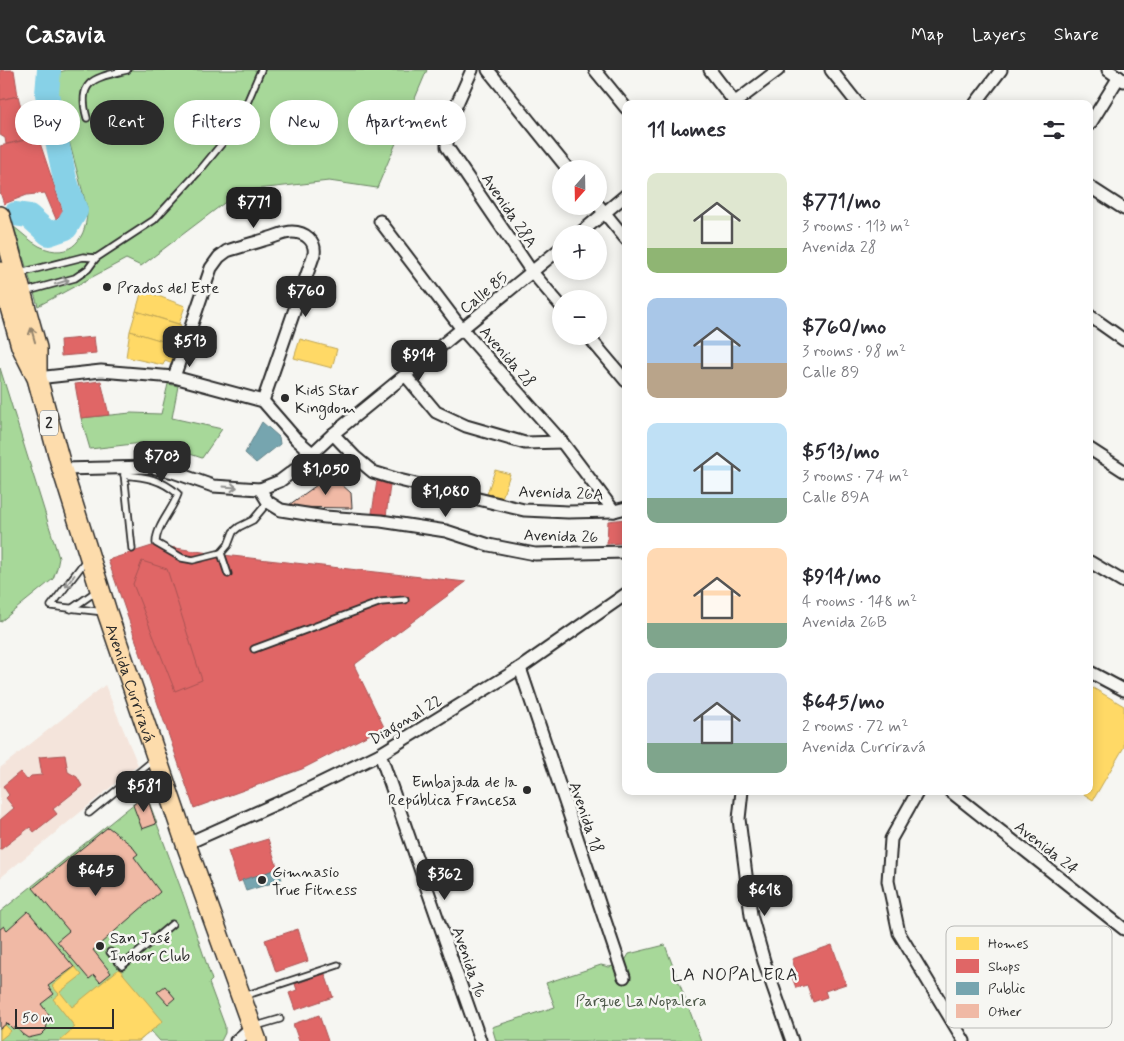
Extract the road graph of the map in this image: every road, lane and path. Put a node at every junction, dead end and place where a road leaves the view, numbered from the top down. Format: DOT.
graph roads {
  1 [pos="127,70"];
  2 [pos="261,70"];
  3 [pos="472,70"];
  4 [pos="488,70"];
  5 [pos="595,70"];
  6 [pos="710,70"];
  7 [pos="778,70"];
  8 [pos="831,70"];
  9 [pos="1000,70"];
  10 [pos="1108,70"];
  11 [pos="1121,79"];
  12 [pos="733,100"];
  13 [pos="739,100"];
  14 [pos="855,100"];
  15 [pos="978,100"];
  16 [pos="622,103"];
  17 [pos="87,118"];
  18 [pos="1093,120"];
  19 [pos="561,160"];
  20 [pos="1093,189"];
  21 [pos="622,197"];
  22 [pos="608,206"];
  23 [pos="1124,209"];
  24 [pos="596,215"];
  25 [pos="605,215"];
  26 [pos="0,216"];
  27 [pos="380,221"];
  28 [pos="587,225"];
  29 [pos="622,234"];
  30 [pos="552,255"];
  31 [pos="96,258"];
  32 [pos="532,272"];
  33 [pos="8,273"];
  34 [pos="21,293"];
  35 [pos="552,295"];
  36 [pos="1093,318"];
  37 [pos="462,329"];
  38 [pos="1124,340"];
  39 [pos="596,345"];
  40 [pos="406,376"];
  41 [pos="622,376"];
  42 [pos="174,377"];
  43 [pos="36,378"];
  44 [pos="263,401"];
  45 [pos="333,434"];
  46 [pos="562,442"];
  47 [pos="1093,451"];
  48 [pos="312,453"];
  49 [pos="62,469"];
  50 [pos="123,471"];
  51 [pos="1124,471"];
  52 [pos="260,489"];
  53 [pos="268,502"];
  54 [pos="622,509"];
  55 [pos="614,511"];
  56 [pos="132,549"];
  57 [pos="622,552"];
  58 [pos="222,553"];
  59 [pos="88,556"];
  60 [pos="1093,564"];
  61 [pos="228,574"];
  62 [pos="1124,582"];
  63 [pos="99,589"];
  64 [pos="622,597"];
  65 [pos="405,600"];
  66 [pos="71,609"];
  67 [pos="106,612"];
  68 [pos="254,649"];
  69 [pos="520,668"];
  70 [pos="1093,674"];
  71 [pos="1124,690"];
  72 [pos="380,754"];
  73 [pos="156,758"];
  74 [pos="742,795"];
  75 [pos="916,795"];
  76 [pos="955,795"];
  77 [pos="89,813"];
  78 [pos="186,844"];
  79 [pos="172,924"];
  80 [pos="1124,929"];
  81 [pos="110,952"];
  82 [pos="338,965"];
  83 [pos="624,977"];
  84 [pos="242,997"];
  85 [pos="946,1011"];
  86 [pos="280,1019"];
  87 [pos="956,1028"];
  88 [pos="256,1037"];
  89 [pos="480,1040"];
  90 [pos="236,1041"];
  91 [pos="792,1041"];
  92 [pos="964,1041"];
  1 -- 17 [label="lane"];
  2 -- 31 [label="lane"];
  3 -- 32 [label="street, Avenida 28A"];
  4 -- 19 [label="street"];
  5 -- 16 [label="street"];
  6 -- 12 [label="street"];
  7 -- 13 [label="street"];
  8 -- 14 [label="street"];
  9 -- 15 [label="street"];
  10 -- 11 [label="street"];
  11 -- 18 [label="street"];
  20 -- 23 [label="street"];
  21 -- 22 [label="street"];
  24 -- 28 [label="street"];
  25 -- 29 [label="street"];
  26 -- 33 [label="highway, Avenida Curriravá / 2"];
  27 -- 37 [label="street, Avenida 28"];
  30 -- 32 [label="street, Calle 85"];
  31 -- 33 [label="lane"];
  34 -- 31 [label="lane, one-way"];
  32 -- 35 [label="street, Avenida 28A"];
  32 -- 37 [label="street, Calle 85"];
  33 -- 34 [label="highway, Avenida Curriravá / 2"];
  33 -- 43 [label="highway, Avenida Curriravá / 2"];
  43 -- 34 [label="highway, Avenida Curriravá / 2, one-way"];
  36 -- 38 [label="street"];
  37 -- 40 [label="street, Calle 85"];
  37 -- 46 [label="street, Avenida 28"];
  39 -- 41 [label="street"];
  40 -- 45 [label="street, Calle 85"];
  40 -- 46 [label="street"];
  42 -- 43 [label="street"];
  42 -- 44 [label="street"];
  42 -- 44 [label="street"];
  43 -- 49 [label="highway, Avenida Curriravá / 2"];
  44 -- 48 [label="street"];
  45 -- 48 [label="street, Calle 85"];
  45 -- 55 [label="street, Avenida 26A"];
  46 -- 55 [label="street, Avenida 28"];
  47 -- 51 [label="street"];
  48 -- 52 [label="street, Calle 85"];
  49 -- 50 [label="street"];
  49 -- 59 [label="highway, Avenida Curriravá / 2"];
  50 -- 52 [label="street, one-way"];
  50 -- 56 [label="lane"];
  50 -- 58 [label="lane"];
  52 -- 53 [label="street"];
  53 -- 57 [label="street, Avenida 26"];
  53 -- 58 [label="lane"];
  54 -- 55 [label="street, Avenida 26A"];
  58 -- 61 [label="lane"];
  59 -- 63 [label="highway, Avenida Curriravá / 2"];
  59 -- 66 [label="lane, one-way"];
  60 -- 62 [label="street"];
  63 -- 66 [label="lane"];
  63 -- 67 [label="highway, Avenida Curriravá / 2"];
  64 -- 69 [label="street, Diagonal 22"];
  65 -- 68 [label="lane"];
  66 -- 67 [label="lane"];
  67 -- 73 [label="highway, Avenida Curriravá / 2"];
  69 -- 72 [label="street, Diagonal 22"];
  69 -- 83 [label="street, Avenida 18"];
  70 -- 71 [label="street"];
  72 -- 78 [label="street, Diagonal 22"];
  72 -- 89 [label="street, Avenida 16"];
  73 -- 77 [label="lane"];
  73 -- 78 [label="highway, Avenida Curriravá / 2"];
  74 -- 91 [label="street"];
  75 -- 85 [label="street"];
  76 -- 80 [label="street, Avenida 24"];
  78 -- 84 [label="highway, Avenida Curriravá / 2"];
  79 -- 81 [label="lane"];
  82 -- 84 [label="lane"];
  84 -- 88 [label="highway, Avenida Curriravá / 2"];
  86 -- 88 [label="lane"];
  87 -- 92 [label="street"];
  88 -- 90 [label="street"];
}
